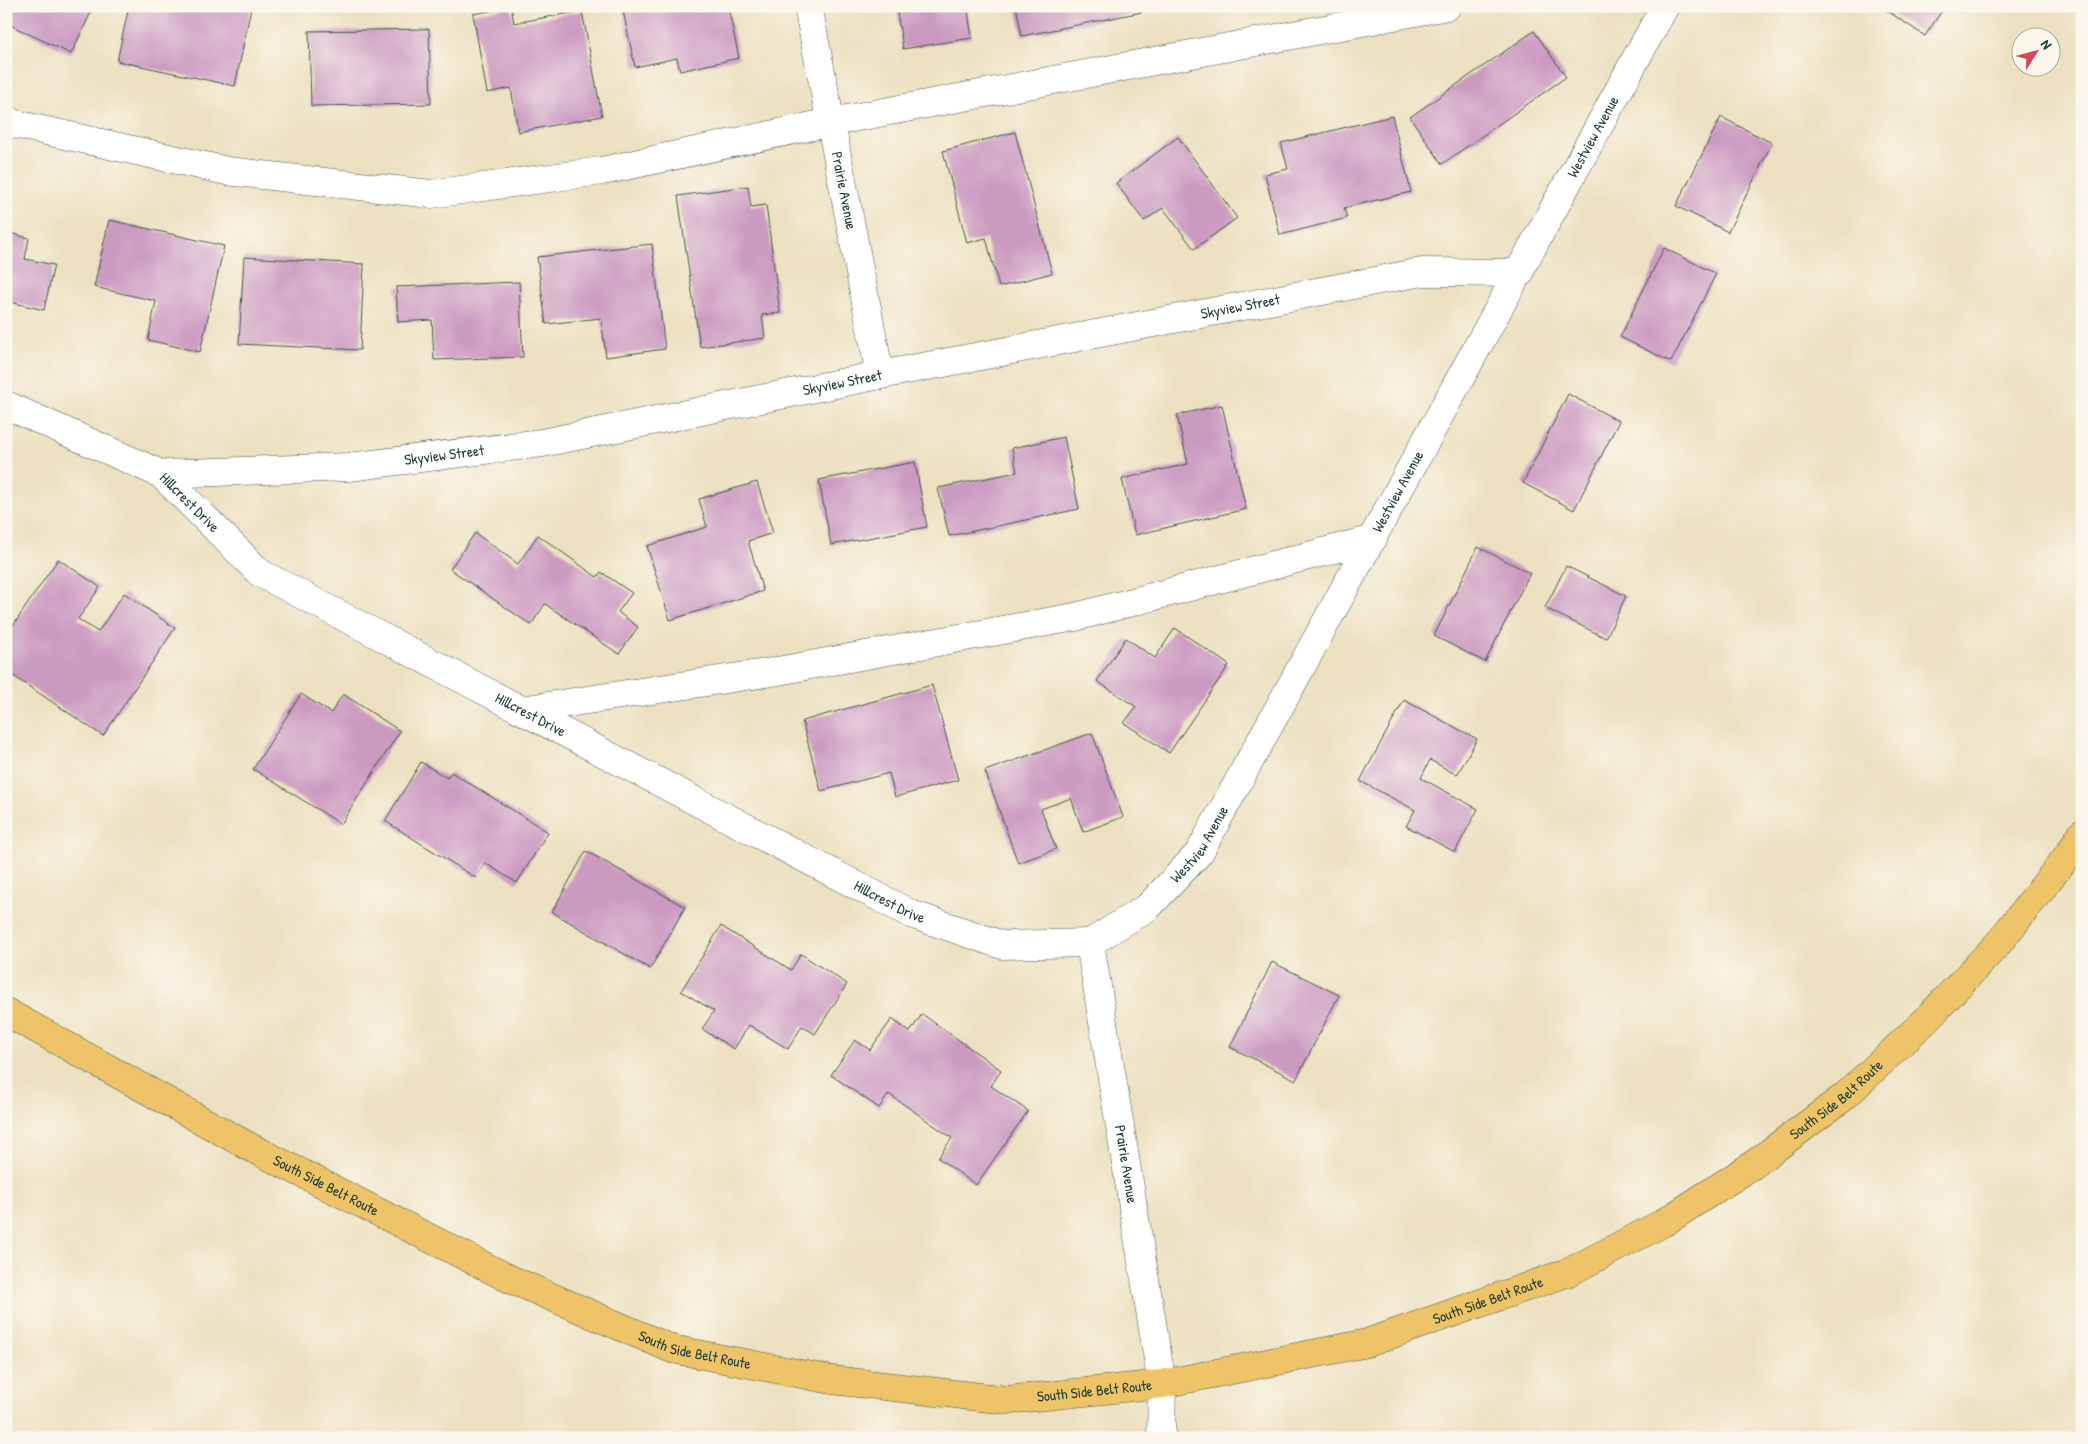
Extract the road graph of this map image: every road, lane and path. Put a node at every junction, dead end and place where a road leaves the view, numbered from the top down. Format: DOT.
graph roads {
  1 [pos="808,6"];
  2 [pos="1446,6"];
  3 [pos="1665,6"];
  4 [pos="6,120"];
  5 [pos="831,122"];
  6 [pos="1520,273"];
  7 [pos="880,375"];
  8 [pos="6,405"];
  9 [pos="161,474"];
  10 [pos="1373,539"];
  11 [pos="521,710"];
  12 [pos="2082,833"];
  13 [pos="1090,943"];
  14 [pos="6,1012"];
  15 [pos="1162,1384"];
  16 [pos="1161,1438"];
  1 -- 5 [label="street, Prairie Avenue"];
  2 -- 5 [label="street"];
  3 -- 6 [label="street, Westview Avenue"];
  4 -- 5 [label="street"];
  5 -- 7 [label="street, Prairie Avenue"];
  6 -- 7 [label="street, Skyview Street"];
  6 -- 10 [label="street, Westview Avenue"];
  7 -- 9 [label="street, Skyview Street"];
  8 -- 9 [label="street, Hillcrest Drive"];
  9 -- 11 [label="street, Hillcrest Drive"];
  10 -- 11 [label="street"];
  10 -- 13 [label="street, Westview Avenue"];
  11 -- 13 [label="street, Hillcrest Drive"];
  12 -- 15 [label="main road, South Side Belt Route"];
  13 -- 15 [label="street, Prairie Avenue"];
  14 -- 15 [label="main road, South Side Belt Route"];
  15 -- 16 [label="street, Prairie Avenue"];
}
